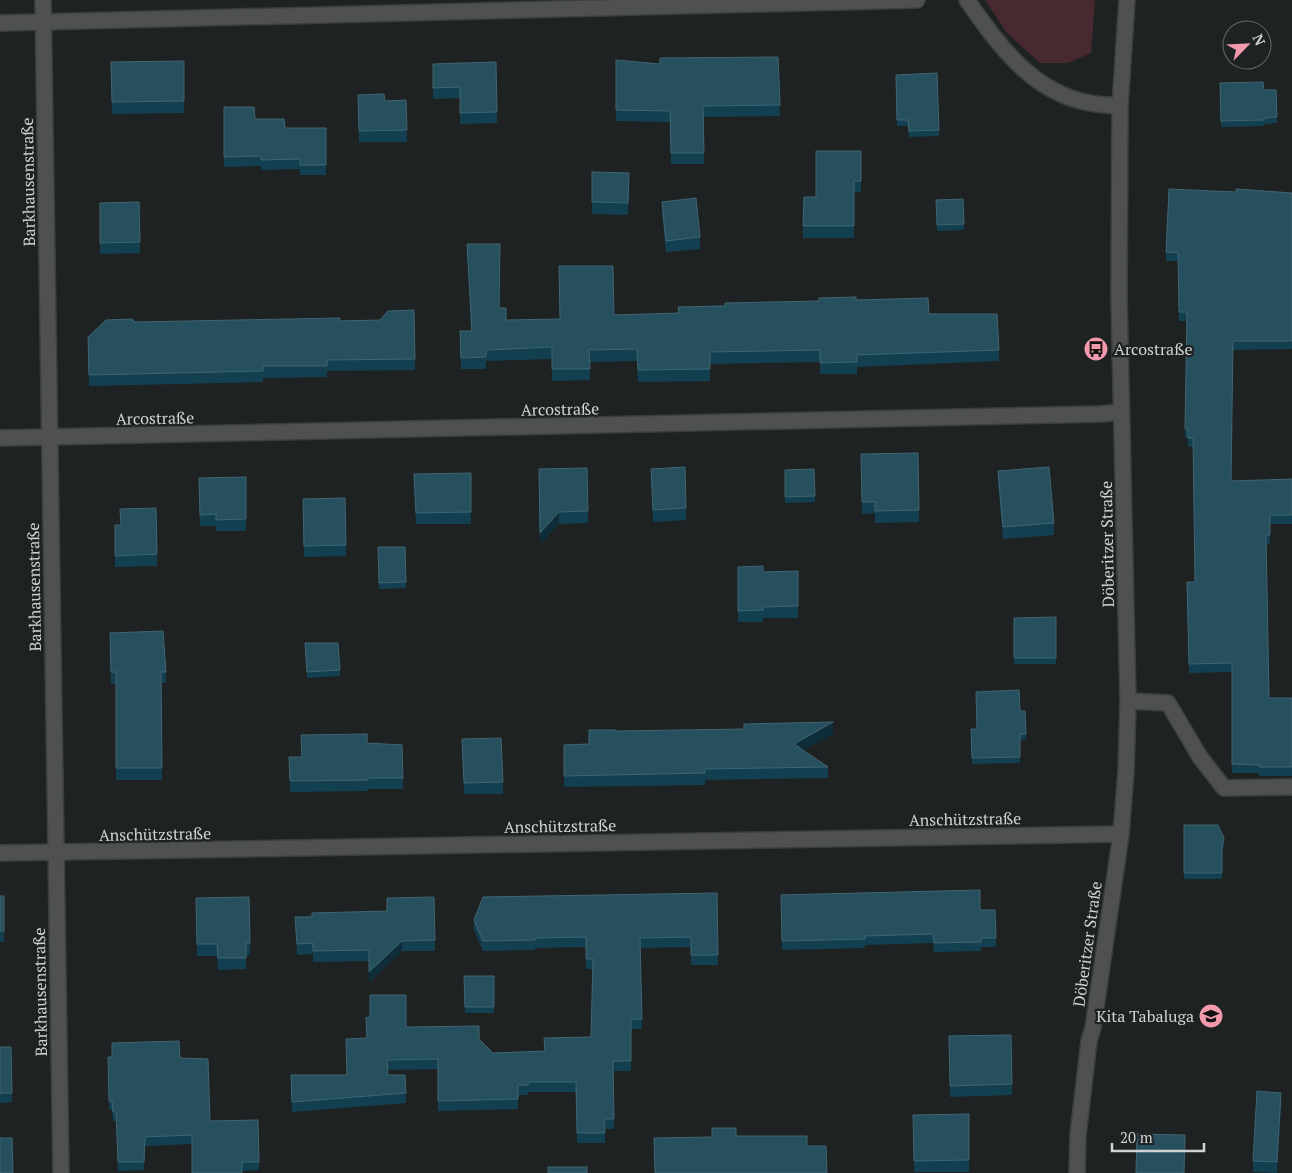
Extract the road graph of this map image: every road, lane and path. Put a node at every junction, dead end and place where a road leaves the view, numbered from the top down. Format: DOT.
graph roads {
  1 [pos="43,0"];
  2 [pos="917,0"];
  3 [pos="967,0"];
  4 [pos="1127,0"];
  5 [pos="0,23"];
  6 [pos="43,23"];
  7 [pos="1120,106"];
  8 [pos="1121,412"];
  9 [pos="0,438"];
  10 [pos="50,438"];
  11 [pos="1128,701"];
  12 [pos="1292,787"];
  13 [pos="1121,834"];
  14 [pos="0,853"];
  15 [pos="55,853"];
  16 [pos="61,1173"];
  17 [pos="1077,1173"];
  1 -- 6 [label="street, Barkhausenstraße"];
  2 -- 6 [label="street"];
  3 -- 7 [label="street"];
  4 -- 7 [label="street, Döberitzer Straße"];
  5 -- 6 [label="street"];
  6 -- 10 [label="street, Barkhausenstraße"];
  7 -- 8 [label="street, Döberitzer Straße"];
  8 -- 10 [label="street, Arcostraße"];
  8 -- 11 [label="street, Döberitzer Straße"];
  9 -- 10 [label="street, Arcostraße"];
  10 -- 15 [label="street, Barkhausenstraße"];
  11 -- 12 [label="street"];
  11 -- 13 [label="street, Döberitzer Straße"];
  13 -- 15 [label="street, Anschützstraße"];
  13 -- 17 [label="street, Döberitzer Straße"];
  14 -- 15 [label="street, Anschützstraße"];
  15 -- 16 [label="street, Barkhausenstraße"];
}
